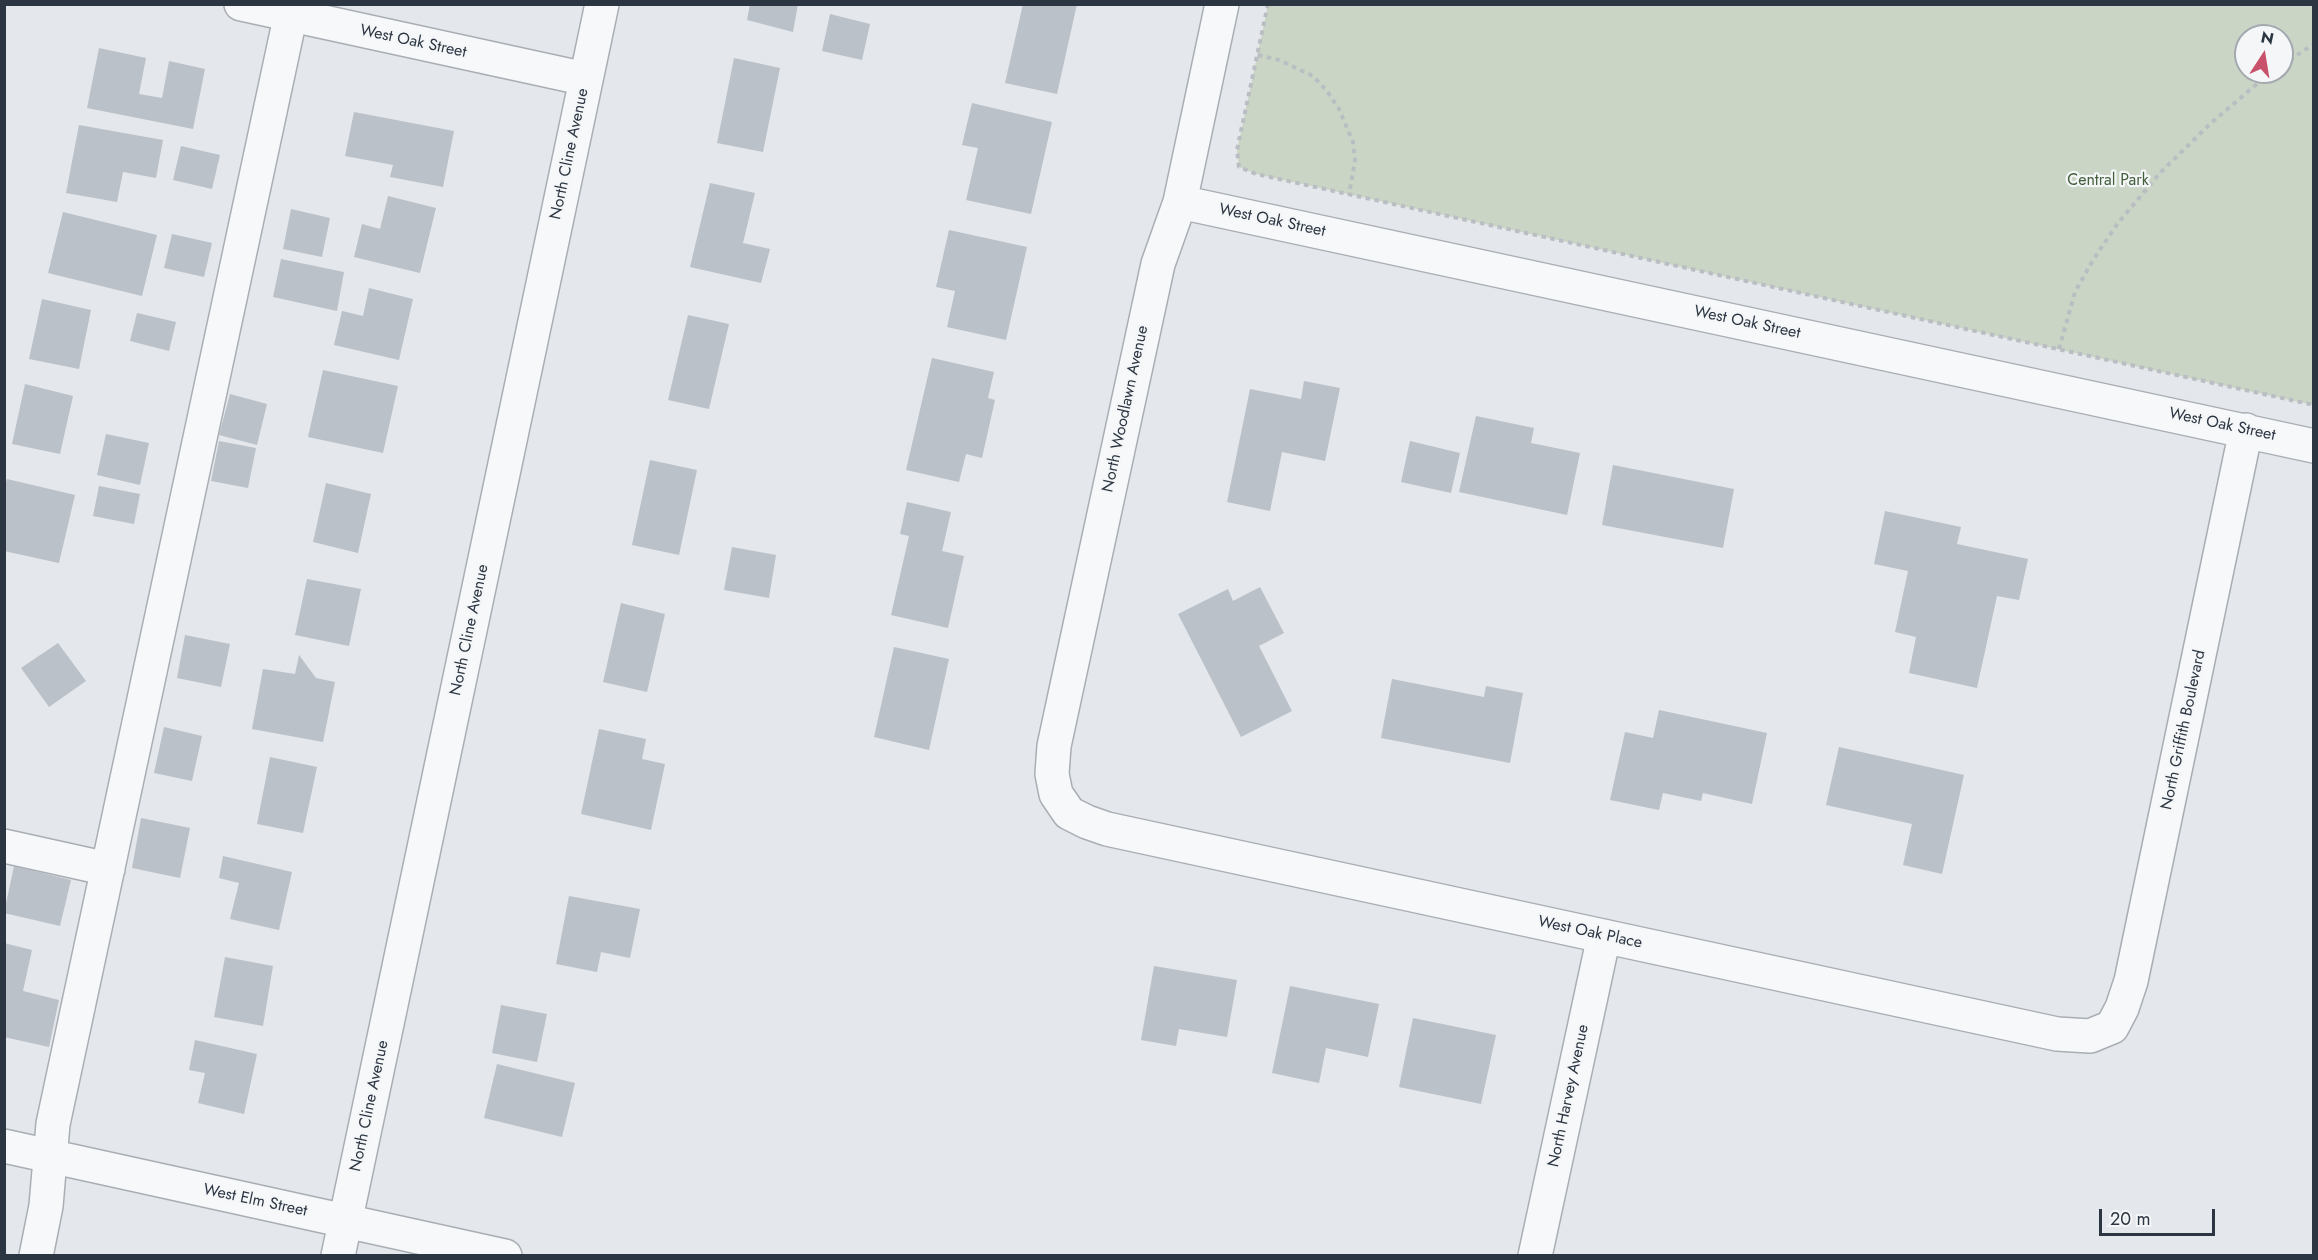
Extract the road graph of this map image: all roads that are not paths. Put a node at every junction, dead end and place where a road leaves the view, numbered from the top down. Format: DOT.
graph roads {
  1 [pos="241,4"];
  2 [pos="602,4"];
  3 [pos="1222,4"];
  4 [pos="291,10"];
  5 [pos="586,79"];
  6 [pos="1180,202"];
  7 [pos="2246,430"];
  8 [pos="2313,446"];
  9 [pos="1069,813"];
  10 [pos="4,846"];
  11 [pos="108,869"];
  12 [pos="1604,936"];
  13 [pos="2112,1027"];
  14 [pos="4,1146"];
  15 [pos="50,1156"];
  16 [pos="345,1221"];
  17 [pos="36,1256"];
  18 [pos="338,1256"];
  19 [pos="505,1256"];
  20 [pos="1535,1256"];
  1 -- 4 [label="street, West Oak Street"];
  2 -- 5 [label="street, North Cline Avenue"];
  3 -- 6 [label="street, North Woodlawn Avenue"];
  4 -- 5 [label="street, West Oak Street"];
  4 -- 11 [label="street"];
  5 -- 16 [label="street, North Cline Avenue"];
  6 -- 7 [label="street, West Oak Street"];
  6 -- 9 [label="street, North Woodlawn Avenue"];
  7 -- 8 [label="street, West Oak Street"];
  7 -- 13 [label="street, North Griffith Boulevard"];
  9 -- 12 [label="street, West Oak Place"];
  10 -- 11 [label="street"];
  11 -- 15 [label="street"];
  12 -- 13 [label="street, West Oak Place"];
  12 -- 20 [label="street, North Harvey Avenue"];
  14 -- 15 [label="street, West Elm Street"];
  15 -- 16 [label="street, West Elm Street"];
  15 -- 17 [label="street"];
  16 -- 18 [label="street, North Cline Avenue"];
  16 -- 19 [label="street, West Elm Street"];
}
